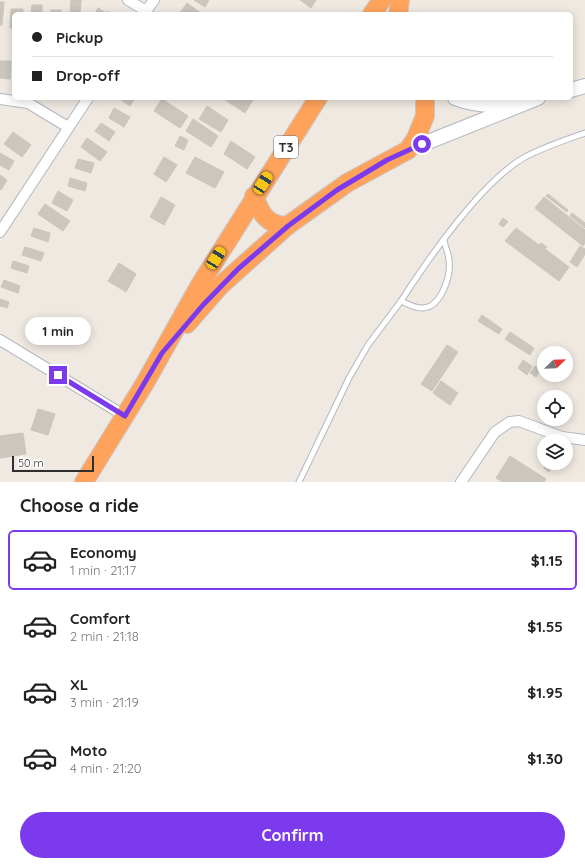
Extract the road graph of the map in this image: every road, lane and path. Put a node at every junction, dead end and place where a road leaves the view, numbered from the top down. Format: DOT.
graph roads {
  1 [pos="128,0"];
  2 [pos="154,0"];
  3 [pos="382,0"];
  4 [pos="400,0"];
  5 [pos="144,12"];
  6 [pos="146,12"];
  7 [pos="373,12"];
  8 [pos="398,12"];
  9 [pos="585,86"];
  10 [pos="573,89"];
  11 [pos="0,99"];
  12 [pos="87,100"];
  13 [pos="317,100"];
  14 [pos="425,100"];
  15 [pos="460,100"];
  16 [pos="528,100"];
  17 [pos="532,100"];
  18 [pos="68,127"];
  19 [pos="585,134"];
  20 [pos="408,150"];
  21 [pos="254,196"];
  22 [pos="288,226"];
  23 [pos="0,232"];
  24 [pos="444,240"];
  25 [pos="401,301"];
  26 [pos="0,340"];
  27 [pos="162,353"];
  28 [pos="125,416"];
  29 [pos="585,440"];
  30 [pos="464,481"];
  31 [pos="84,482"];
  32 [pos="299,482"];
  1 -- 5 [label="street"];
  2 -- 6 [label="street"];
  3 -- 7 [label="highway"];
  4 -- 8 [label="highway"];
  9 -- 10 [label="main road"];
  11 -- 18 [label="street"];
  12 -- 18 [label="street"];
  13 -- 21 [label="highway, T3"];
  14 -- 20 [label="highway"];
  15 -- 16 [label="main road"];
  17 -- 20 [label="main road"];
  18 -- 23 [label="street"];
  19 -- 24 [label="lane"];
  20 -- 22 [label="highway, T3"];
  21 -- 22 [label="highway"];
  21 -- 27 [label="highway, T3"];
  22 -- 27 [label="highway, T3"];
  24 -- 25 [label="lane"];
  24 -- 25 [label="lane"];
  25 -- 32 [label="lane"];
  26 -- 28 [label="street"];
  27 -- 28 [label="highway, T3"];
  28 -- 31 [label="highway, T3"];
  29 -- 30 [label="street"];
}
